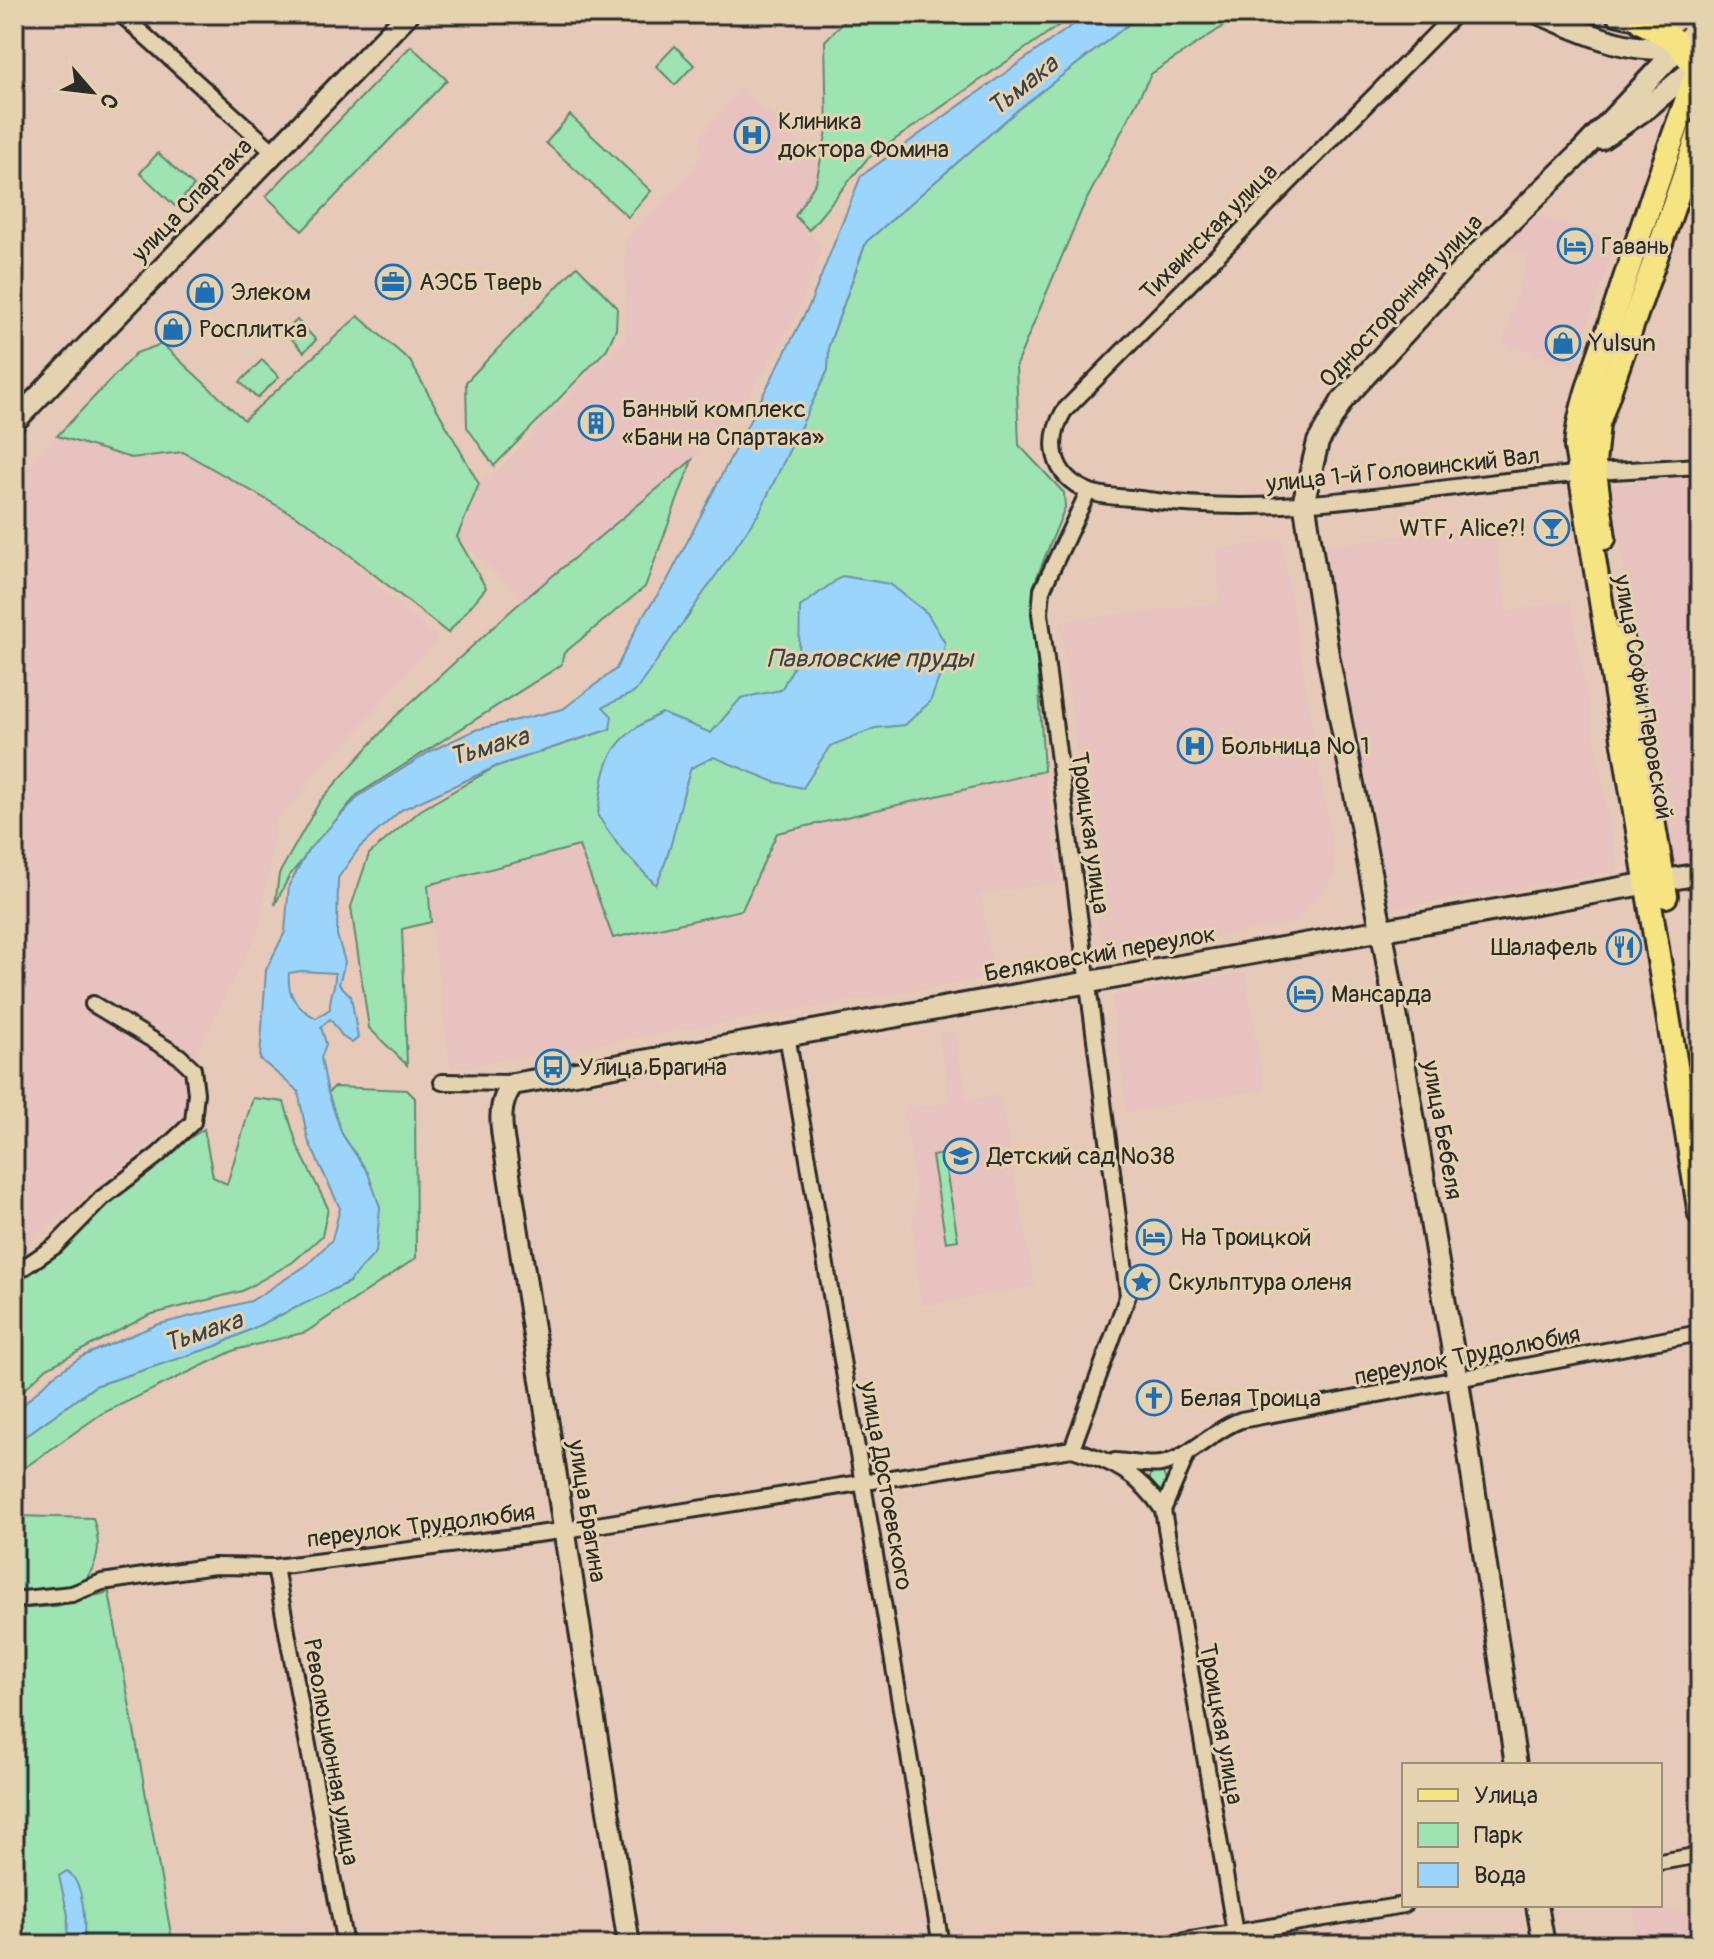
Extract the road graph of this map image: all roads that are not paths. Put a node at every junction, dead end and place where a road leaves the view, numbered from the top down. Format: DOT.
graph roads {
  1 [pos="121,14"];
  2 [pos="408,14"];
  3 [pos="1455,14"];
  4 [pos="1540,14"];
  5 [pos="1616,14"];
  6 [pos="1695,14"];
  7 [pos="1641,22"];
  8 [pos="1700,25"];
  9 [pos="1620,44"];
  10 [pos="1685,44"];
  11 [pos="1698,69"];
  12 [pos="1636,90"];
  13 [pos="1647,108"];
  14 [pos="1700,130"];
  15 [pos="1674,132"];
  16 [pos="274,152"];
  17 [pos="1578,155"];
  18 [pos="14,422"];
  19 [pos="1700,466"];
  20 [pos="1586,473"];
  21 [pos="1088,492"];
  22 [pos="1304,506"];
  23 [pos="1700,874"];
  24 [pos="1656,882"];
  25 [pos="1381,932"];
  26 [pos="1089,982"];
  27 [pos="93,1004"];
  28 [pos="787,1035"];
  29 [pos="442,1082"];
  30 [pos="513,1085"];
  31 [pos="1700,1123"];
  32 [pos="1700,1214"];
  33 [pos="14,1274"];
  34 [pos="1700,1333"];
  35 [pos="1458,1381"];
  36 [pos="1072,1449"];
  37 [pos="1187,1454"];
  38 [pos="1111,1461"];
  39 [pos="862,1480"];
  40 [pos="1163,1510"];
  41 [pos="563,1530"];
  42 [pos="275,1567"];
  43 [pos="14,1600"];
  44 [pos="1516,1763"];
  45 [pos="1700,1855"];
  46 [pos="1662,1862"];
  47 [pos="1402,1905"];
  48 [pos="1537,1907"];
  49 [pos="1236,1939"];
  50 [pos="345,1945"];
  51 [pos="629,1945"];
  52 [pos="941,1945"];
  53 [pos="1160,1945"];
  54 [pos="1544,1945"];
  1 -- 16 [label="street"];
  2 -- 16 [label="street, улица Спартака"];
  3 -- 21 [label="street, Тихвинская улица"];
  4 -- 9 [label="street"];
  5 -- 7 [label="street"];
  6 -- 7 [label="street"];
  7 -- 10 [label="main road"];
  8 -- 10 [label="street, Односторонняя улица"];
  9 -- 10 [label="street"];
  9 -- 12 [label="street"];
  10 -- 11 [label="main road"];
  10 -- 12 [label="street, Односторонняя улица"];
  11 -- 13 [label="street, Односторонняя улица"];
  11 -- 15 [label="main road"];
  12 -- 17 [label="street, Односторонняя улица"];
  13 -- 15 [label="street"];
  13 -- 17 [label="street, Односторонняя улица"];
  14 -- 20 [label="main road"];
  15 -- 20 [label="main road"];
  16 -- 18 [label="street, улица Спартака"];
  17 -- 22 [label="street, Односторонняя улица"];
  19 -- 20 [label="street, улица 1-й Головинский Вал"];
  20 -- 22 [label="street, улица 1-й Головинский Вал"];
  20 -- 24 [label="main road, улица Софьи Перовской"];
  21 -- 22 [label="street, улица 1-й Головинский Вал"];
  21 -- 26 [label="street, Троицкая улица"];
  22 -- 25 [label="street, улица Бебеля"];
  23 -- 24 [label="street, Беляковский переулок"];
  24 -- 25 [label="street, Беляковский переулок"];
  24 -- 31 [label="main road, улица Софьи Перовской"];
  24 -- 32 [label="main road, улица Софьи Перовской"];
  25 -- 26 [label="street, Беляковский переулок"];
  25 -- 35 [label="street, улица Бебеля"];
  26 -- 28 [label="street, Беляковский переулок"];
  26 -- 36 [label="street, Троицкая улица"];
  27 -- 33 [label="street"];
  28 -- 30 [label="street, Беляковский переулок"];
  28 -- 39 [label="street, улица Достоевского"];
  29 -- 30 [label="street"];
  30 -- 41 [label="street, улица Брагина"];
  34 -- 35 [label="street, переулок Трудолюбия"];
  35 -- 37 [label="street, переулок Трудолюбия"];
  35 -- 44 [label="street, улица Бебеля"];
  36 -- 38 [label="street"];
  36 -- 39 [label="street, переулок Трудолюбия"];
  37 -- 38 [label="street, переулок Трудолюбия"];
  37 -- 40 [label="street"];
  38 -- 40 [label="street"];
  39 -- 41 [label="street, переулок Трудолюбия"];
  39 -- 52 [label="street, улица Достоевского"];
  40 -- 49 [label="street, Троицкая улица"];
  41 -- 42 [label="street, переулок Трудолюбия"];
  41 -- 51 [label="street, улица Брагина"];
  42 -- 43 [label="street, переулок Трудолюбия"];
  42 -- 50 [label="street, Революционная улица"];
  45 -- 46 [label="street"];
  47 -- 49 [label="street"];
  48 -- 54 [label="street"];
  49 -- 53 [label="street"];
}
